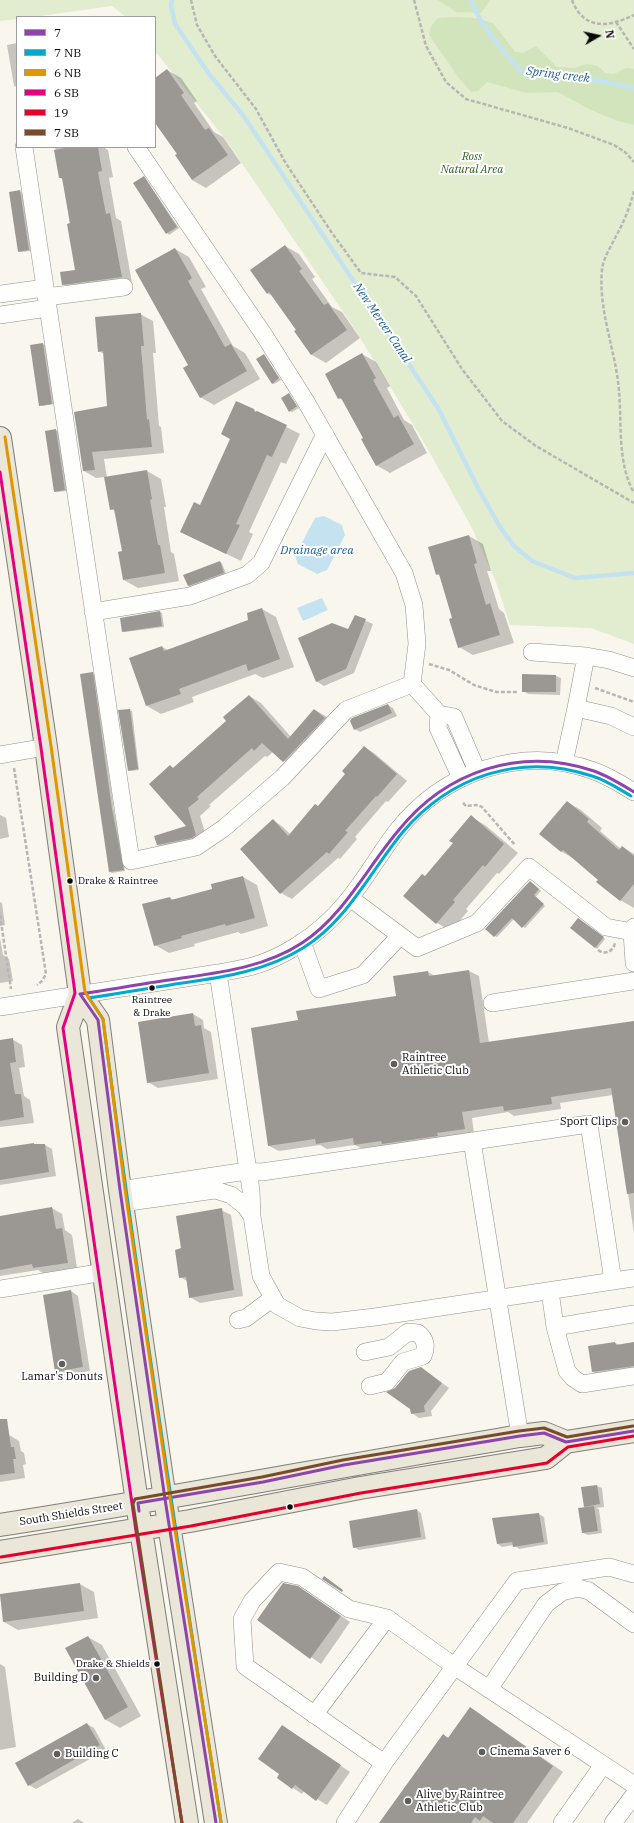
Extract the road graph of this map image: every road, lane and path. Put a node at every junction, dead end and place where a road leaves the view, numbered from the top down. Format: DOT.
graph roads {
  1 [pos="191,0"];
  2 [pos="414,0"];
  3 [pos="572,0"];
  4 [pos="634,15"];
  5 [pos="616,22"];
  6 [pos="634,49"];
  7 [pos="24,148"];
  8 [pos="137,148"];
  9 [pos="634,162"];
  10 [pos="634,191"];
  11 [pos="124,287"];
  12 [pos="0,294"];
  13 [pos="46,298"];
  14 [pos="0,314"];
  15 [pos="325,434"];
  16 [pos="0,438"];
  17 [pos="634,493"];
  18 [pos="634,503"];
  19 [pos="93,612"];
  20 [pos="532,652"];
  21 [pos="586,656"];
  22 [pos="415,662"];
  23 [pos="634,668"];
  24 [pos="412,684"];
  25 [pos="580,685"];
  26 [pos="518,692"];
  27 [pos="634,702"];
  28 [pos="576,708"];
  29 [pos="439,714"];
  30 [pos="634,727"];
  31 [pos="46,747"];
  32 [pos="3,762"];
  33 [pos="564,763"];
  34 [pos="476,771"];
  35 [pos="461,778"];
  36 [pos="634,792"];
  37 [pos="463,803"];
  38 [pos="515,845"];
  39 [pos="350,898"];
  40 [pos="0,916"];
  41 [pos="633,930"];
  42 [pos="400,936"];
  43 [pos="616,939"];
  44 [pos="302,942"];
  45 [pos="598,950"];
  46 [pos="634,964"];
  47 [pos="218,973"];
  48 [pos="634,981"];
  49 [pos="30,987"];
  50 [pos="17,988"];
  51 [pos="11,989"];
  52 [pos="6,990"];
  53 [pos="80,994"];
  54 [pos="492,1003"];
  55 [pos="0,1007"];
  56 [pos="78,1098"];
  57 [pos="472,1141"];
  58 [pos="247,1171"];
  59 [pos="121,1197"];
  60 [pos="252,1216"];
  61 [pos="104,1272"];
  62 [pos="634,1278"];
  63 [pos="613,1281"];
  64 [pos="0,1289"];
  65 [pos="550,1291"];
  66 [pos="273,1298"];
  67 [pos="498,1299"];
  68 [pos="634,1314"];
  69 [pos="140,1318"];
  70 [pos="238,1320"];
  71 [pos="555,1327"];
  72 [pos="365,1352"];
  73 [pos="634,1376"];
  74 [pos="370,1386"];
  75 [pos="634,1431"];
  76 [pos="520,1436"];
  77 [pos="566,1442"];
  78 [pos="360,1488"];
  79 [pos="165,1499"];
  80 [pos="138,1503"];
  81 [pos="0,1525"];
  82 [pos="169,1525"];
  83 [pos="141,1530"];
  84 [pos="0,1552"];
  85 [pos="634,1574"];
  86 [pos="387,1618"];
  87 [pos="634,1624"];
  88 [pos="454,1666"];
  89 [pos="489,1689"];
  90 [pos="314,1715"];
  91 [pos="384,1763"];
  92 [pos="603,1765"];
  93 [pos="634,1785"];
  94 [pos="634,1795"];
  95 [pos="187,1823"];
  96 [pos="216,1823"];
  97 [pos="345,1823"];
  98 [pos="562,1823"];
  99 [pos="613,1823"];
  1 -- 18 [label="path"];
  2 -- 9 [label="path"];
  3 -- 5 [label="path"];
  4 -- 5 [label="path"];
  5 -- 6 [label="path"];
  7 -- 13 [label="street"];
  8 -- 15 [label="street"];
  10 -- 17 [label="path"];
  11 -- 13 [label="street"];
  12 -- 13 [label="street"];
  13 -- 14 [label="street"];
  13 -- 19 [label="street"];
  15 -- 19 [label="street"];
  15 -- 22 [label="street"];
  16 -- 31 [label="main road"];
  19 -- 24 [label="street"];
  20 -- 21 [label="street"];
  21 -- 23 [label="street"];
  21 -- 25 [label="street"];
  22 -- 24 [label="street"];
  22 -- 26 [label="path"];
  24 -- 29 [label="street"];
  25 -- 27 [label="path"];
  25 -- 28 [label="street"];
  28 -- 30 [label="street"];
  28 -- 33 [label="street"];
  29 -- 34 [label="street"];
  29 -- 35 [label="street"];
  31 -- 32 [label="street"];
  31 -- 53 [label="main road"];
  32 -- 49 [label="path"];
  33 -- 34 [label="street"];
  33 -- 36 [label="street"];
  34 -- 35 [label="street"];
  35 -- 39 [label="street"];
  37 -- 38 [label="path"];
  39 -- 42 [label="street"];
  39 -- 44 [label="street"];
  40 -- 51 [label="path"];
  41 -- 42 [label="street"];
  41 -- 46 [label="street"];
  42 -- 44 [label="street"];
  43 -- 45 [label="path"];
  44 -- 47 [label="street"];
  47 -- 53 [label="street"];
  47 -- 58 [label="street"];
  48 -- 54 [label="street"];
  50 -- 51 [label="path"];
  51 -- 52 [label="path"];
  53 -- 55 [label="street"];
  53 -- 56 [label="main road"];
  53 -- 59 [label="main road"];
  56 -- 59 [label="main road"];
  56 -- 61 [label="main road"];
  57 -- 58 [label="street"];
  57 -- 63 [label="street"];
  57 -- 67 [label="street"];
  58 -- 59 [label="street"];
  58 -- 60 [label="street"];
  59 -- 60 [label="street"];
  59 -- 69 [label="main road"];
  60 -- 66 [label="street"];
  61 -- 64 [label="street"];
  61 -- 69 [label="main road"];
  61 -- 80 [label="main road"];
  62 -- 63 [label="street"];
  63 -- 65 [label="street"];
  65 -- 67 [label="street"];
  65 -- 71 [label="street"];
  66 -- 67 [label="street"];
  66 -- 70 [label="street"];
  67 -- 76 [label="street"];
  68 -- 71 [label="street"];
  69 -- 79 [label="main road"];
  71 -- 73 [label="street"];
  72 -- 74 [label="street"];
  75 -- 77 [label="main road"];
  76 -- 77 [label="main road, South Shields Street"];
  76 -- 78 [label="main road"];
  76 -- 79 [label="main road, South Shields Street"];
  77 -- 78 [label="main road"];
  78 -- 82 [label="main road"];
  79 -- 80 [label="main road, South Shields Street"];
  79 -- 82 [label="main road"];
  80 -- 81 [label="main road, South Shields Street"];
  80 -- 83 [label="main road"];
  82 -- 83 [label="main road"];
  82 -- 96 [label="main road"];
  83 -- 84 [label="main road"];
  83 -- 95 [label="main road"];
  85 -- 88 [label="street"];
  86 -- 88 [label="street"];
  86 -- 90 [label="street"];
  86 -- 90 [label="street"];
  87 -- 89 [label="street"];
  88 -- 89 [label="street"];
  88 -- 91 [label="street"];
  89 -- 92 [label="street"];
  90 -- 91 [label="street"];
  91 -- 97 [label="street"];
  92 -- 93 [label="street"];
  92 -- 98 [label="street"];
  94 -- 99 [label="street"];
}
